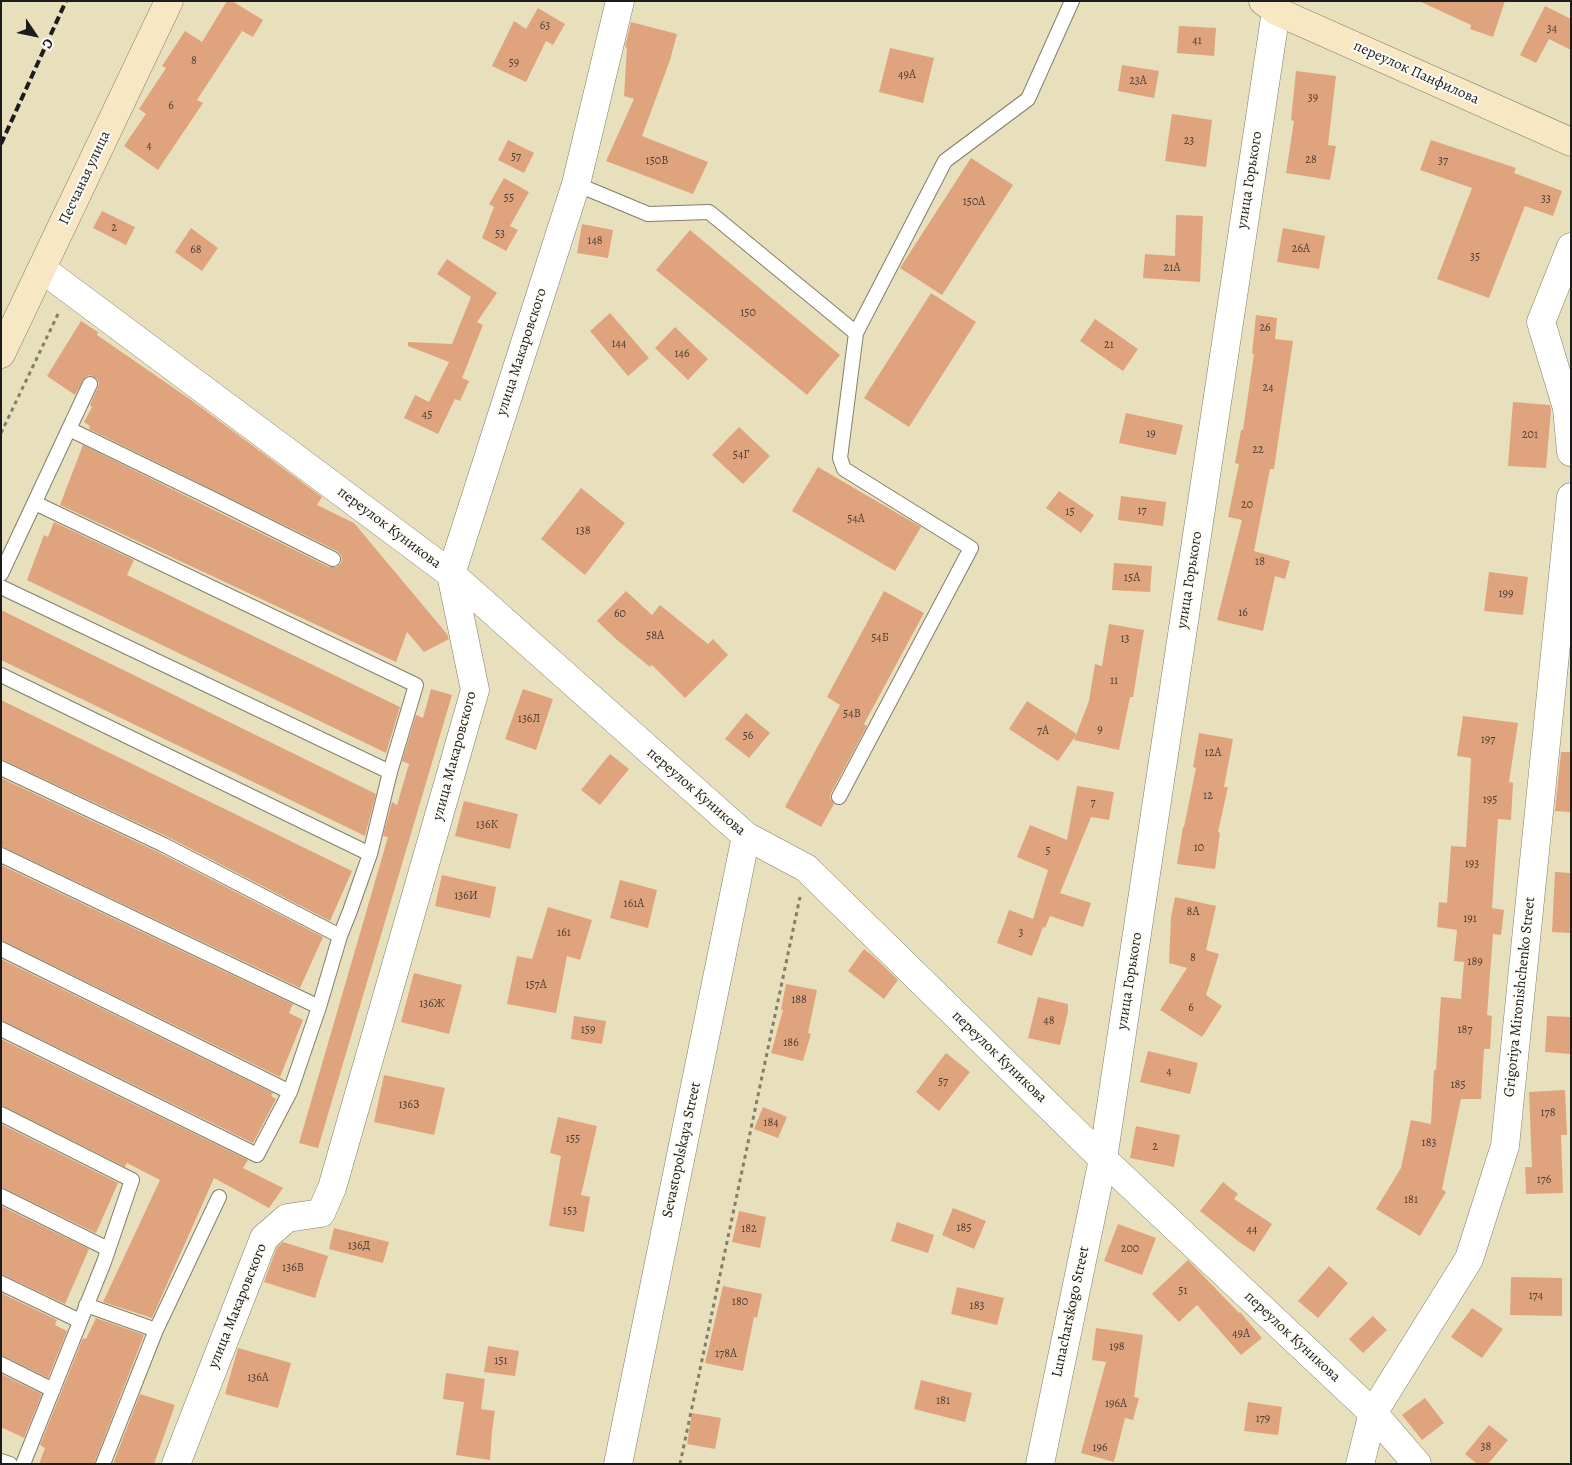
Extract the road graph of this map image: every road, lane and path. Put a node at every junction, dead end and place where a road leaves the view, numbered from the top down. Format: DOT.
graph roads {
  1 [pos="169,1"];
  2 [pos="620,1"];
  3 [pos="1072,1"];
  4 [pos="1272,4"];
  5 [pos="1571,142"];
  6 [pos="576,184"];
  7 [pos="1571,247"];
  8 [pos="42,269"];
  9 [pos="69,290"];
  10 [pos="856,334"];
  11 [pos="1,354"];
  12 [pos="90,384"];
  13 [pos="69,429"];
  14 [pos="1,433"];
  15 [pos="1571,452"];
  16 [pos="1571,497"];
  17 [pos="34,503"];
  18 [pos="333,560"];
  19 [pos="1,574"];
  20 [pos="451,574"];
  21 [pos="1,587"];
  22 [pos="1,675"];
  23 [pos="1,768"];
  24 [pos="390,772"];
  25 [pos="839,797"];
  26 [pos="746,836"];
  27 [pos="370,854"];
  28 [pos="1,855"];
  29 [pos="806,868"];
  30 [pos="340,936"];
  31 [pos="1,950"];
  32 [pos="319,1007"];
  33 [pos="1,1029"];
  34 [pos="290,1092"];
  35 [pos="1,1114"];
  36 [pos="1103,1159"];
  37 [pos="1,1196"];
  38 [pos="219,1197"];
  39 [pos="108,1249"];
  40 [pos="1,1282"];
  41 [pos="86,1305"];
  42 [pos="80,1321"];
  43 [pos="156,1330"];
  44 [pos="1,1364"];
  45 [pos="53,1390"];
  46 [pos="1373,1413"];
  47 [pos="1,1461"];
  48 [pos="10,1464"];
  49 [pos="24,1464"];
  50 [pos="103,1464"];
  51 [pos="176,1464"];
  52 [pos="618,1464"];
  53 [pos="680,1464"];
  54 [pos="1040,1464"];
  55 [pos="1360,1464"];
  56 [pos="1417,1464"];
  1 -- 8 [label="street, Песчаная улица"];
  2 -- 6 [label="street, улица Макаровского"];
  3 -- 10 [label="lane"];
  4 -- 5 [label="street, переулок Панфилова"];
  4 -- 36 [label="street, улица Горького"];
  6 -- 10 [label="lane"];
  6 -- 20 [label="street, улица Макаровского"];
  7 -- 15 [label="street"];
  8 -- 9 [label="street, переулок Куникова"];
  8 -- 11 [label="street, Песчаная улица"];
  9 -- 14 [label="path"];
  9 -- 20 [label="street, переулок Куникова"];
  10 -- 25 [label="lane"];
  12 -- 13 [label="lane"];
  13 -- 17 [label="lane"];
  13 -- 18 [label="lane"];
  16 -- 46 [label="street, Grigoriya Mironishchenko Street"];
  17 -- 19 [label="lane"];
  17 -- 24 [label="lane"];
  20 -- 26 [label="street, переулок Куникова"];
  20 -- 51 [label="street, улица Макаровского"];
  21 -- 24 [label="lane"];
  22 -- 27 [label="lane"];
  23 -- 30 [label="lane"];
  24 -- 27 [label="lane"];
  26 -- 29 [label="street, переулок Куникова"];
  26 -- 52 [label="street, Sevastopolskaya Street"];
  27 -- 30 [label="lane"];
  28 -- 32 [label="lane"];
  29 -- 36 [label="street, переулок Куникова"];
  29 -- 53 [label="path"];
  30 -- 32 [label="lane"];
  31 -- 34 [label="lane"];
  32 -- 34 [label="lane"];
  33 -- 34 [label="lane"];
  35 -- 39 [label="lane"];
  36 -- 46 [label="street, переулок Куникова"];
  36 -- 54 [label="street, Lunacharskogo Street"];
  37 -- 39 [label="lane"];
  38 -- 43 [label="lane"];
  39 -- 41 [label="lane"];
  40 -- 42 [label="lane"];
  41 -- 42 [label="lane"];
  41 -- 43 [label="lane"];
  42 -- 45 [label="lane"];
  43 -- 50 [label="lane"];
  44 -- 45 [label="lane"];
  45 -- 49 [label="lane"];
  46 -- 55 [label="street, Grigoriya Mironishchenko Street"];
  46 -- 56 [label="street, переулок Куникова"];
  47 -- 48 [label="lane"];
}
